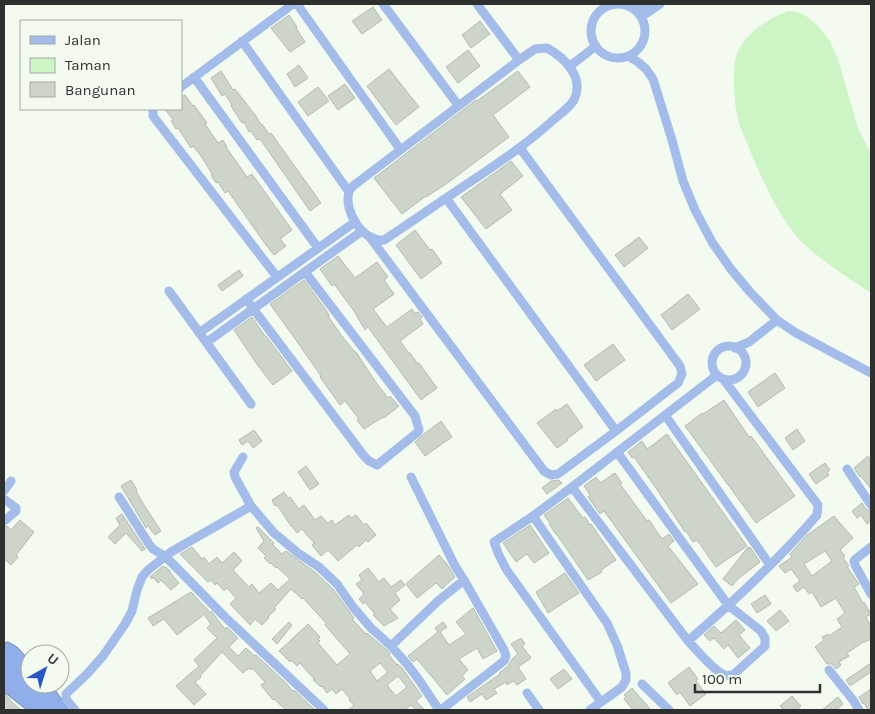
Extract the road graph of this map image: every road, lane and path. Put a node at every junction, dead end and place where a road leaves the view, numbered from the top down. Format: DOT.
graph roads {
  1 [pos="295,4"];
  2 [pos="383,4"];
  3 [pos="478,4"];
  4 [pos="646,4"];
  5 [pos="660,4"];
  6 [pos="601,6"];
  7 [pos="639,14"];
  8 [pos="242,42"];
  9 [pos="596,46"];
  10 [pos="628,56"];
  11 [pos="519,60"];
  12 [pos="570,66"];
  13 [pos="194,77"];
  14 [pos="182,86"];
  15 [pos="458,105"];
  16 [pos="153,110"];
  17 [pos="520,148"];
  18 [pos="400,149"];
  19 [pos="349,192"];
  20 [pos="446,198"];
  21 [pos="355,222"];
  22 [pos="366,234"];
  23 [pos="318,248"];
  24 [pos="305,272"];
  25 [pos="277,277"];
  26 [pos="169,290"];
  27 [pos="246,299"];
  28 [pos="254,308"];
  29 [pos="777,320"];
  30 [pos="199,333"];
  31 [pos="207,342"];
  32 [pos="749,342"];
  33 [pos="735,348"];
  34 [pos="743,355"];
  35 [pos="871,373"];
  36 [pos="720,377"];
  37 [pos="251,404"];
  38 [pos="665,415"];
  39 [pos="616,431"];
  40 [pos="617,452"];
  41 [pos="243,457"];
  42 [pos="847,469"];
  43 [pos="411,477"];
  44 [pos="11,481"];
  45 [pos="572,487"];
  46 [pos="4,491"];
  47 [pos="119,497"];
  48 [pos="4,499"];
  49 [pos="871,505"];
  50 [pos="251,506"];
  51 [pos="533,516"];
  52 [pos="4,521"];
  53 [pos="871,547"];
  54 [pos="166,557"];
  55 [pos="770,565"];
  56 [pos="464,580"];
  57 [pos="871,594"];
  58 [pos="728,606"];
  59 [pos="688,642"];
  60 [pos="391,646"];
  61 [pos="829,670"];
  62 [pos="642,684"];
  63 [pos="527,693"];
  64 [pos="601,702"];
  65 [pos="75,710"];
  66 [pos="324,710"];
  67 [pos="440,710"];
  68 [pos="539,710"];
  69 [pos="590,710"];
  70 [pos="669,710"];
  71 [pos="859,710"];
  1 -- 8 [label="street"];
  1 -- 18 [label="street"];
  2 -- 15 [label="street"];
  3 -- 11 [label="street"];
  4 -- 7 [label="street"];
  5 -- 7 [label="street"];
  6 -- 7 [label="street"];
  6 -- 9 [label="street"];
  7 -- 10 [label="street"];
  8 -- 13 [label="street"];
  8 -- 19 [label="street"];
  9 -- 10 [label="street"];
  9 -- 12 [label="street"];
  10 -- 29 [label="street"];
  11 -- 12 [label="street"];
  11 -- 15 [label="street"];
  12 -- 17 [label="street"];
  13 -- 14 [label="street"];
  13 -- 23 [label="street"];
  15 -- 18 [label="street"];
  16 -- 25 [label="street"];
  17 -- 20 [label="street"];
  17 -- 39 [label="street"];
  18 -- 19 [label="street"];
  19 -- 21 [label="street"];
  20 -- 22 [label="street"];
  20 -- 39 [label="street"];
  21 -- 22 [label="street"];
  21 -- 23 [label="street"];
  22 -- 24 [label="street"];
  22 -- 39 [label="street"];
  23 -- 25 [label="street"];
  24 -- 28 [label="street"];
  24 -- 28 [label="street"];
  25 -- 27 [label="street"];
  26 -- 30 [label="street"];
  27 -- 28 [label="street"];
  27 -- 30 [label="street"];
  28 -- 31 [label="street"];
  29 -- 32 [label="street"];
  29 -- 35 [label="street"];
  30 -- 31 [label="street"];
  31 -- 37 [label="street"];
  32 -- 33 [label="street"];
  32 -- 34 [label="street"];
  33 -- 34 [label="street"];
  33 -- 36 [label="street"];
  34 -- 36 [label="street"];
  36 -- 38 [label="street"];
  36 -- 55 [label="street"];
  38 -- 40 [label="street"];
  38 -- 55 [label="street"];
  40 -- 45 [label="street"];
  40 -- 58 [label="street"];
  41 -- 50 [label="street"];
  42 -- 49 [label="street"];
  43 -- 56 [label="street"];
  44 -- 46 [label="street"];
  45 -- 51 [label="street"];
  45 -- 59 [label="street"];
  47 -- 54 [label="street"];
  48 -- 52 [label="street"];
  50 -- 54 [label="street"];
  50 -- 60 [label="street"];
  51 -- 64 [label="street"];
  51 -- 64 [label="street"];
  53 -- 57 [label="street"];
  54 -- 65 [label="street"];
  54 -- 66 [label="street"];
  55 -- 58 [label="street"];
  56 -- 60 [label="street"];
  56 -- 67 [label="street"];
  58 -- 59 [label="street"];
  58 -- 59 [label="street"];
  60 -- 67 [label="street"];
  61 -- 71 [label="street"];
  62 -- 70 [label="street"];
  63 -- 68 [label="street"];
  64 -- 69 [label="street"];
}
